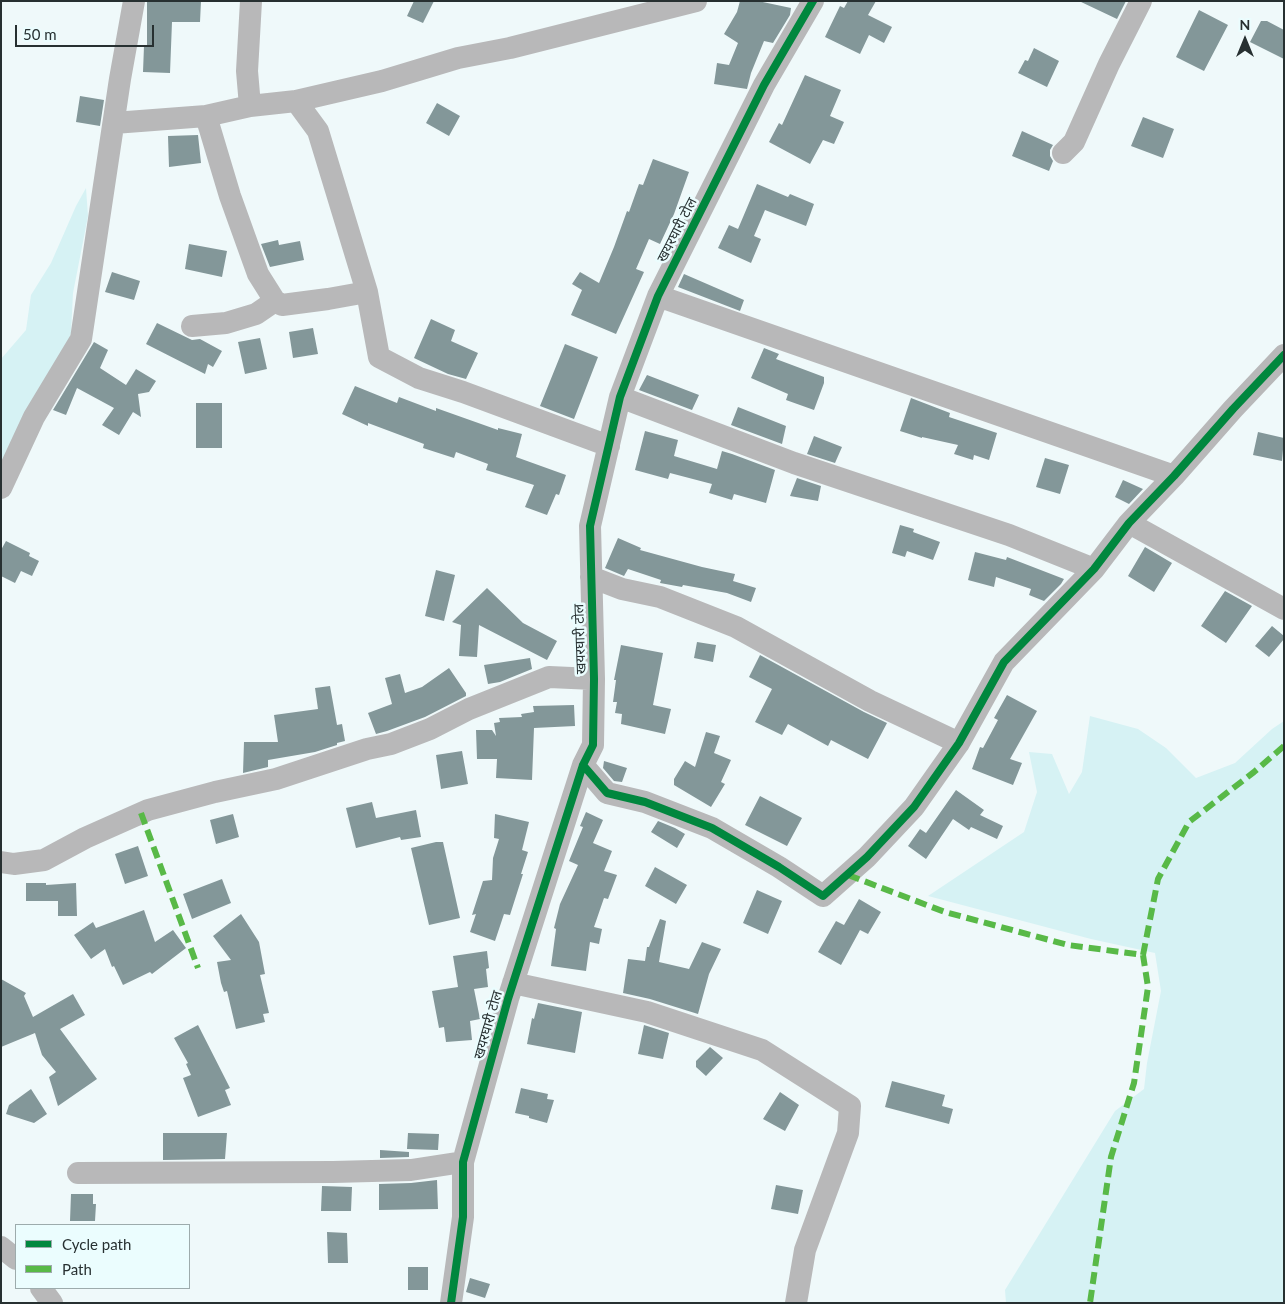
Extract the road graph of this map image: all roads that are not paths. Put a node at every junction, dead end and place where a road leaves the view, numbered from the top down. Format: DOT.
graph roads {
  1 [pos="134,1"];
  2 [pos="251,1"];
  3 [pos="696,1"];
  4 [pos="813,1"];
  5 [pos="1141,1"];
  6 [pos="296,101"];
  7 [pos="250,106"];
  8 [pos="206,116"];
  9 [pos="114,124"];
  10 [pos="1063,153"];
  11 [pos="367,292"];
  12 [pos="658,296"];
  13 [pos="275,301"];
  14 [pos="192,326"];
  15 [pos="1284,355"];
  16 [pos="620,397"];
  17 [pos="608,446"];
  18 [pos="1174,476"];
  19 [pos="1,488"];
  20 [pos="1129,523"];
  21 [pos="1094,569"];
  22 [pos="591,577"];
  23 [pos="1284,609"];
  24 [pos="594,679"];
  25 [pos="959,743"];
  26 [pos="583,765"];
  27 [pos="1,862"];
  28 [pos="513,982"];
  29 [pos="463,1162"];
  30 [pos="78,1173"];
  31 [pos="1,1247"];
  32 [pos="15,1258"];
  33 [pos="42,1289"];
  34 [pos="52,1303"];
  35 [pos="451,1303"];
  36 [pos="796,1303"];
  1 -- 9 [label="street"];
  2 -- 7 [label="street"];
  3 -- 6 [label="street"];
  4 -- 12 [label="street, खयरघारी टोल"];
  5 -- 10 [label="street"];
  6 -- 7 [label="street"];
  6 -- 11 [label="street"];
  7 -- 8 [label="street"];
  8 -- 9 [label="street"];
  8 -- 13 [label="street"];
  9 -- 19 [label="street"];
  11 -- 13 [label="street"];
  11 -- 17 [label="street"];
  12 -- 16 [label="street, खयरघारी टोल"];
  12 -- 18 [label="street"];
  13 -- 14 [label="street"];
  15 -- 18 [label="street"];
  16 -- 17 [label="street, खयरघारी टोल"];
  16 -- 21 [label="street"];
  17 -- 22 [label="street, खयरघारी टोल"];
  18 -- 20 [label="street"];
  20 -- 21 [label="street"];
  20 -- 23 [label="street"];
  21 -- 25 [label="street"];
  22 -- 24 [label="street, खयरघारी टोल"];
  22 -- 25 [label="street"];
  24 -- 26 [label="street, खयरघारी टोल"];
  24 -- 27 [label="street"];
  25 -- 26 [label="street"];
  26 -- 28 [label="street, खयरघारी टोल"];
  28 -- 29 [label="street, खयरघारी टोल"];
  28 -- 36 [label="street"];
  29 -- 30 [label="street"];
  29 -- 35 [label="street, खयरघारी टोल"];
  31 -- 32 [label="street"];
  33 -- 34 [label="street"];
}
